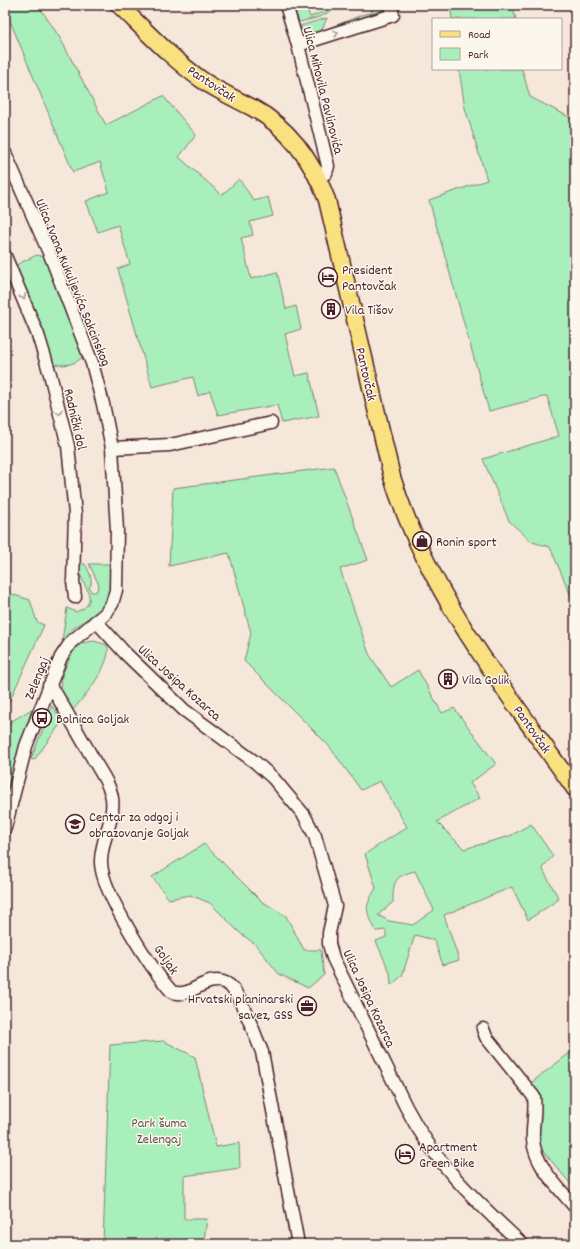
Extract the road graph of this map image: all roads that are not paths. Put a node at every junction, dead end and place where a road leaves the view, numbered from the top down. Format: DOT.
graph roads {
  1 [pos="119,5"];
  2 [pos="286,5"];
  3 [pos="390,5"];
  4 [pos="298,45"];
  5 [pos="5,153"];
  6 [pos="318,178"];
  7 [pos="5,256"];
  8 [pos="271,423"];
  9 [pos="112,448"];
  10 [pos="75,597"];
  11 [pos="96,621"];
  12 [pos="49,686"];
  13 [pos="575,789"];
  14 [pos="5,828"];
  15 [pos="483,1029"];
  16 [pos="575,1207"];
  17 [pos="298,1244"];
  18 [pos="522,1244"];
  1 -- 6 [label="main road, Pantovčak"];
  2 -- 4 [label="street, Ulica Mihovila Pavlinovića"];
  4 -- 3 [label="street, one-way"];
  4 -- 6 [label="street, Ulica Mihovila Pavlinovića"];
  5 -- 9 [label="street, Ulica Ivana Kukuljevića Sakcinskog"];
  6 -- 13 [label="main road, Pantovčak"];
  7 -- 10 [label="street, Radnički dol, one-way"];
  8 -- 9 [label="street"];
  9 -- 11 [label="street, Ulica Ivana Kukuljevića Sakcinskog"];
  11 -- 12 [label="street, Zelengaj"];
  11 -- 18 [label="street, Ulica Josipa Kozarca"];
  12 -- 14 [label="street, Zelengaj"];
  12 -- 17 [label="street, Goljak"];
  15 -- 16 [label="street"];
}
